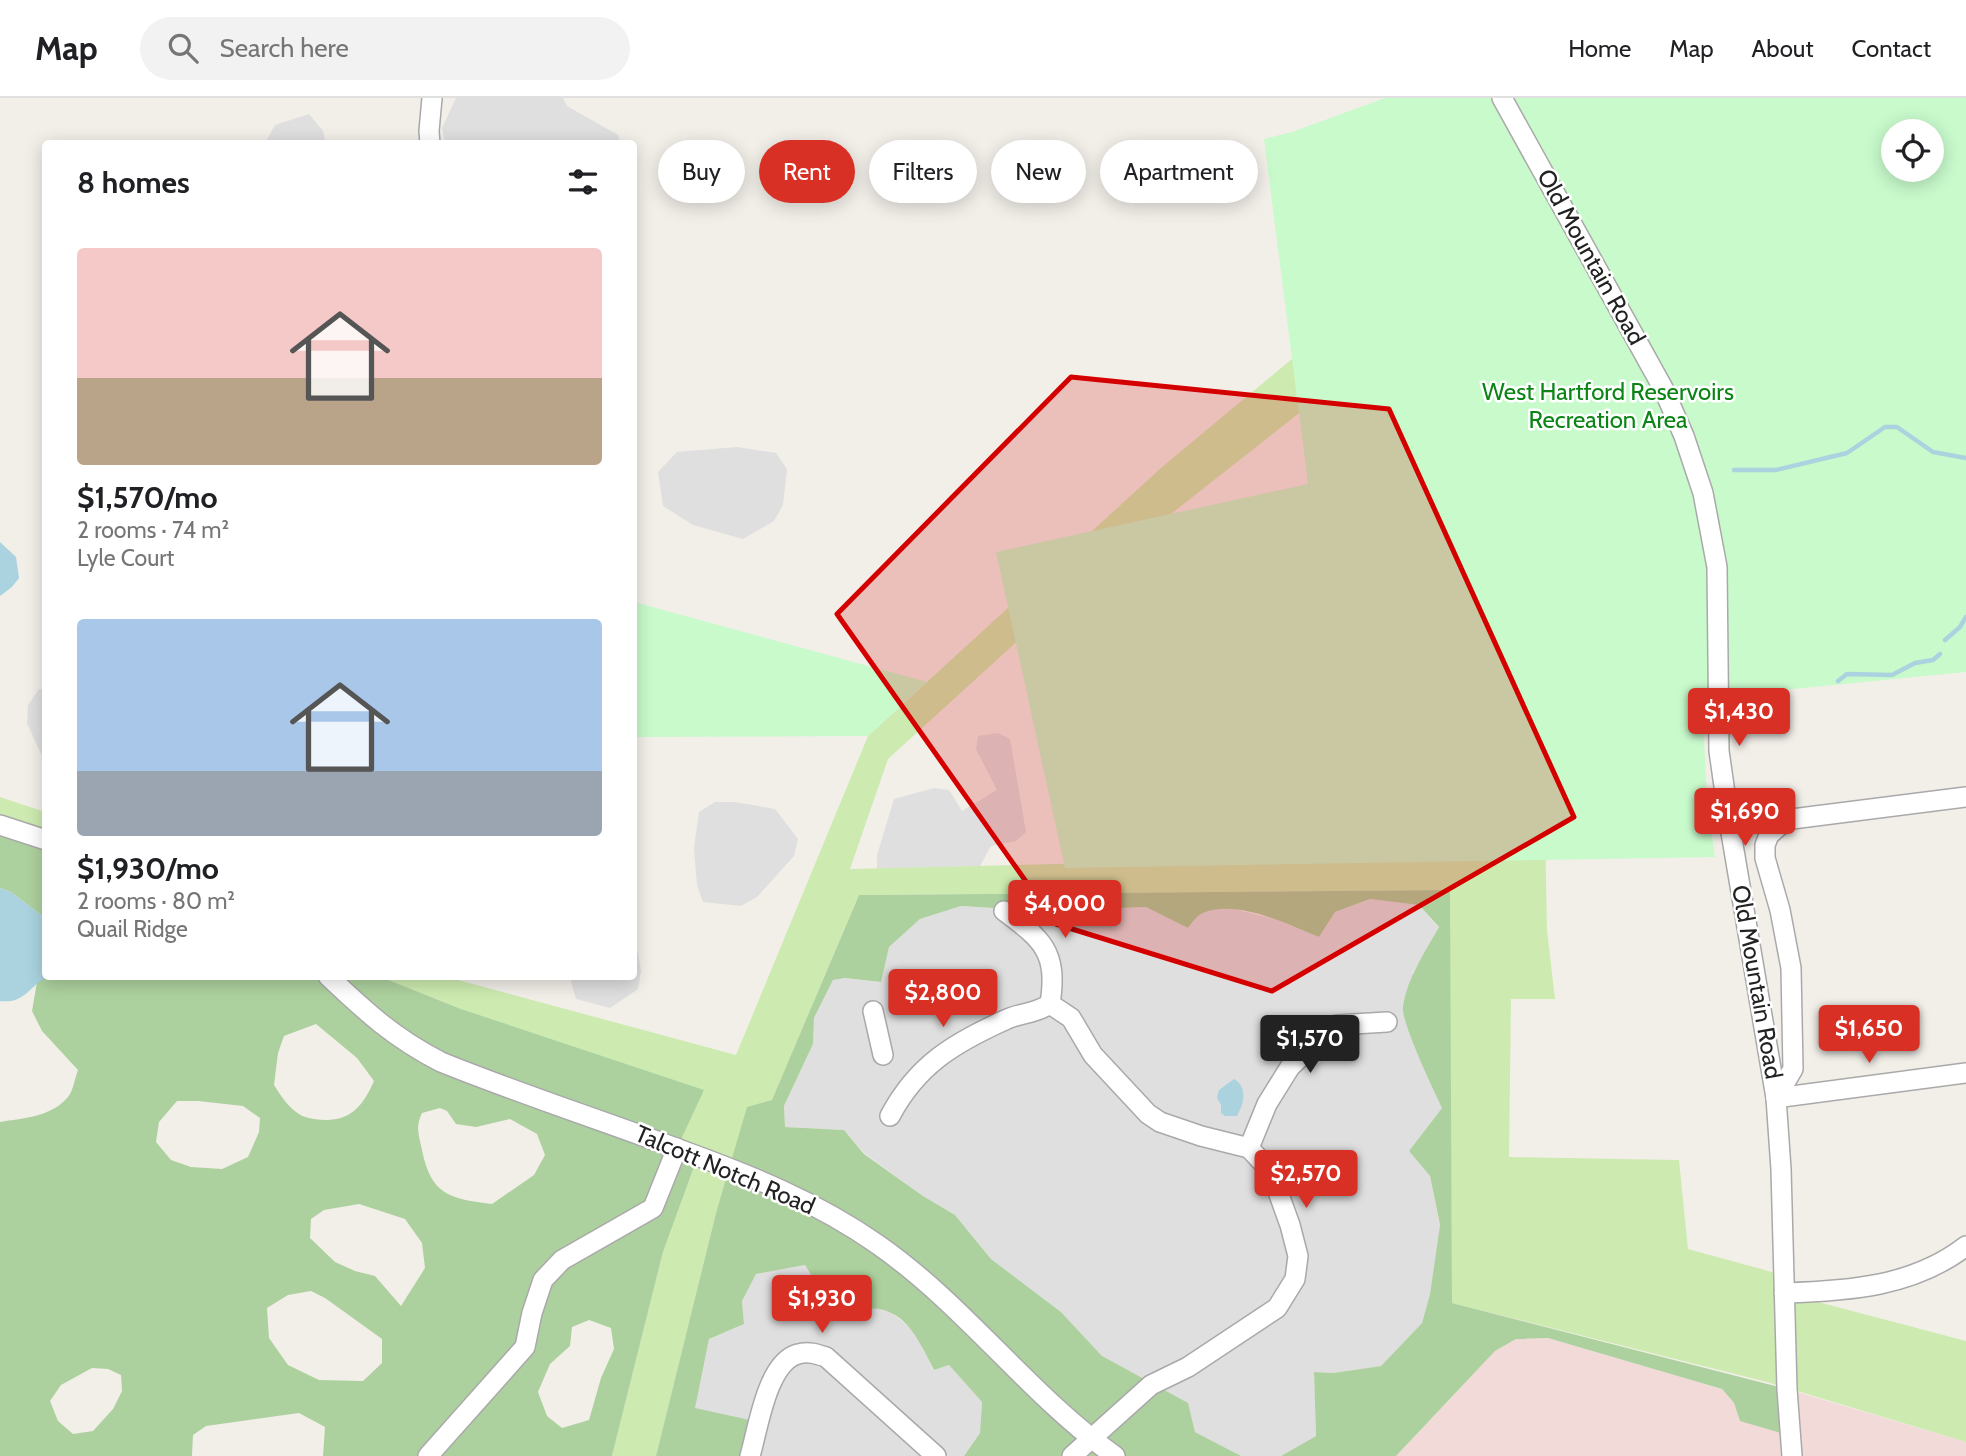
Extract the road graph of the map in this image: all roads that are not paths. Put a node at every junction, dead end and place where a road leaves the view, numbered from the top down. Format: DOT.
graph roads {
  1 [pos="432,98"];
  2 [pos="1502,98"];
  3 [pos="430,140"];
  4 [pos="1966,797"];
  5 [pos="0,825"];
  6 [pos="42,839"];
  7 [pos="1004,911"];
  8 [pos="332,980"];
  9 [pos="1051,1004"];
  10 [pos="873,1011"];
  11 [pos="1387,1022"];
  12 [pos="883,1055"];
  13 [pos="1966,1073"];
  14 [pos="1776,1098"];
  15 [pos="890,1116"];
  16 [pos="1250,1147"];
  17 [pos="677,1148"];
  18 [pos="1966,1246"];
  19 [pos="1783,1293"];
  20 [pos="1102,1450"];
  21 [pos="428,1456"];
  22 [pos="750,1456"];
  23 [pos="936,1456"];
  24 [pos="1072,1456"];
  25 [pos="1792,1456"];
  1 -- 3 [label="street"];
  2 -- 14 [label="street, Old Mountain Road"];
  4 -- 14 [label="street"];
  5 -- 6 [label="street"];
  7 -- 9 [label="street"];
  8 -- 17 [label="street, Talcott Notch Road"];
  9 -- 15 [label="street"];
  9 -- 16 [label="street"];
  10 -- 12 [label="street"];
  11 -- 16 [label="street"];
  13 -- 14 [label="street"];
  14 -- 19 [label="street, Old Mountain Road"];
  16 -- 20 [label="street"];
  17 -- 20 [label="street, Talcott Notch Road"];
  17 -- 21 [label="street"];
  18 -- 19 [label="street"];
  19 -- 25 [label="street, Old Mountain Road"];
  20 -- 24 [label="street"];
  22 -- 23 [label="street"];
}
